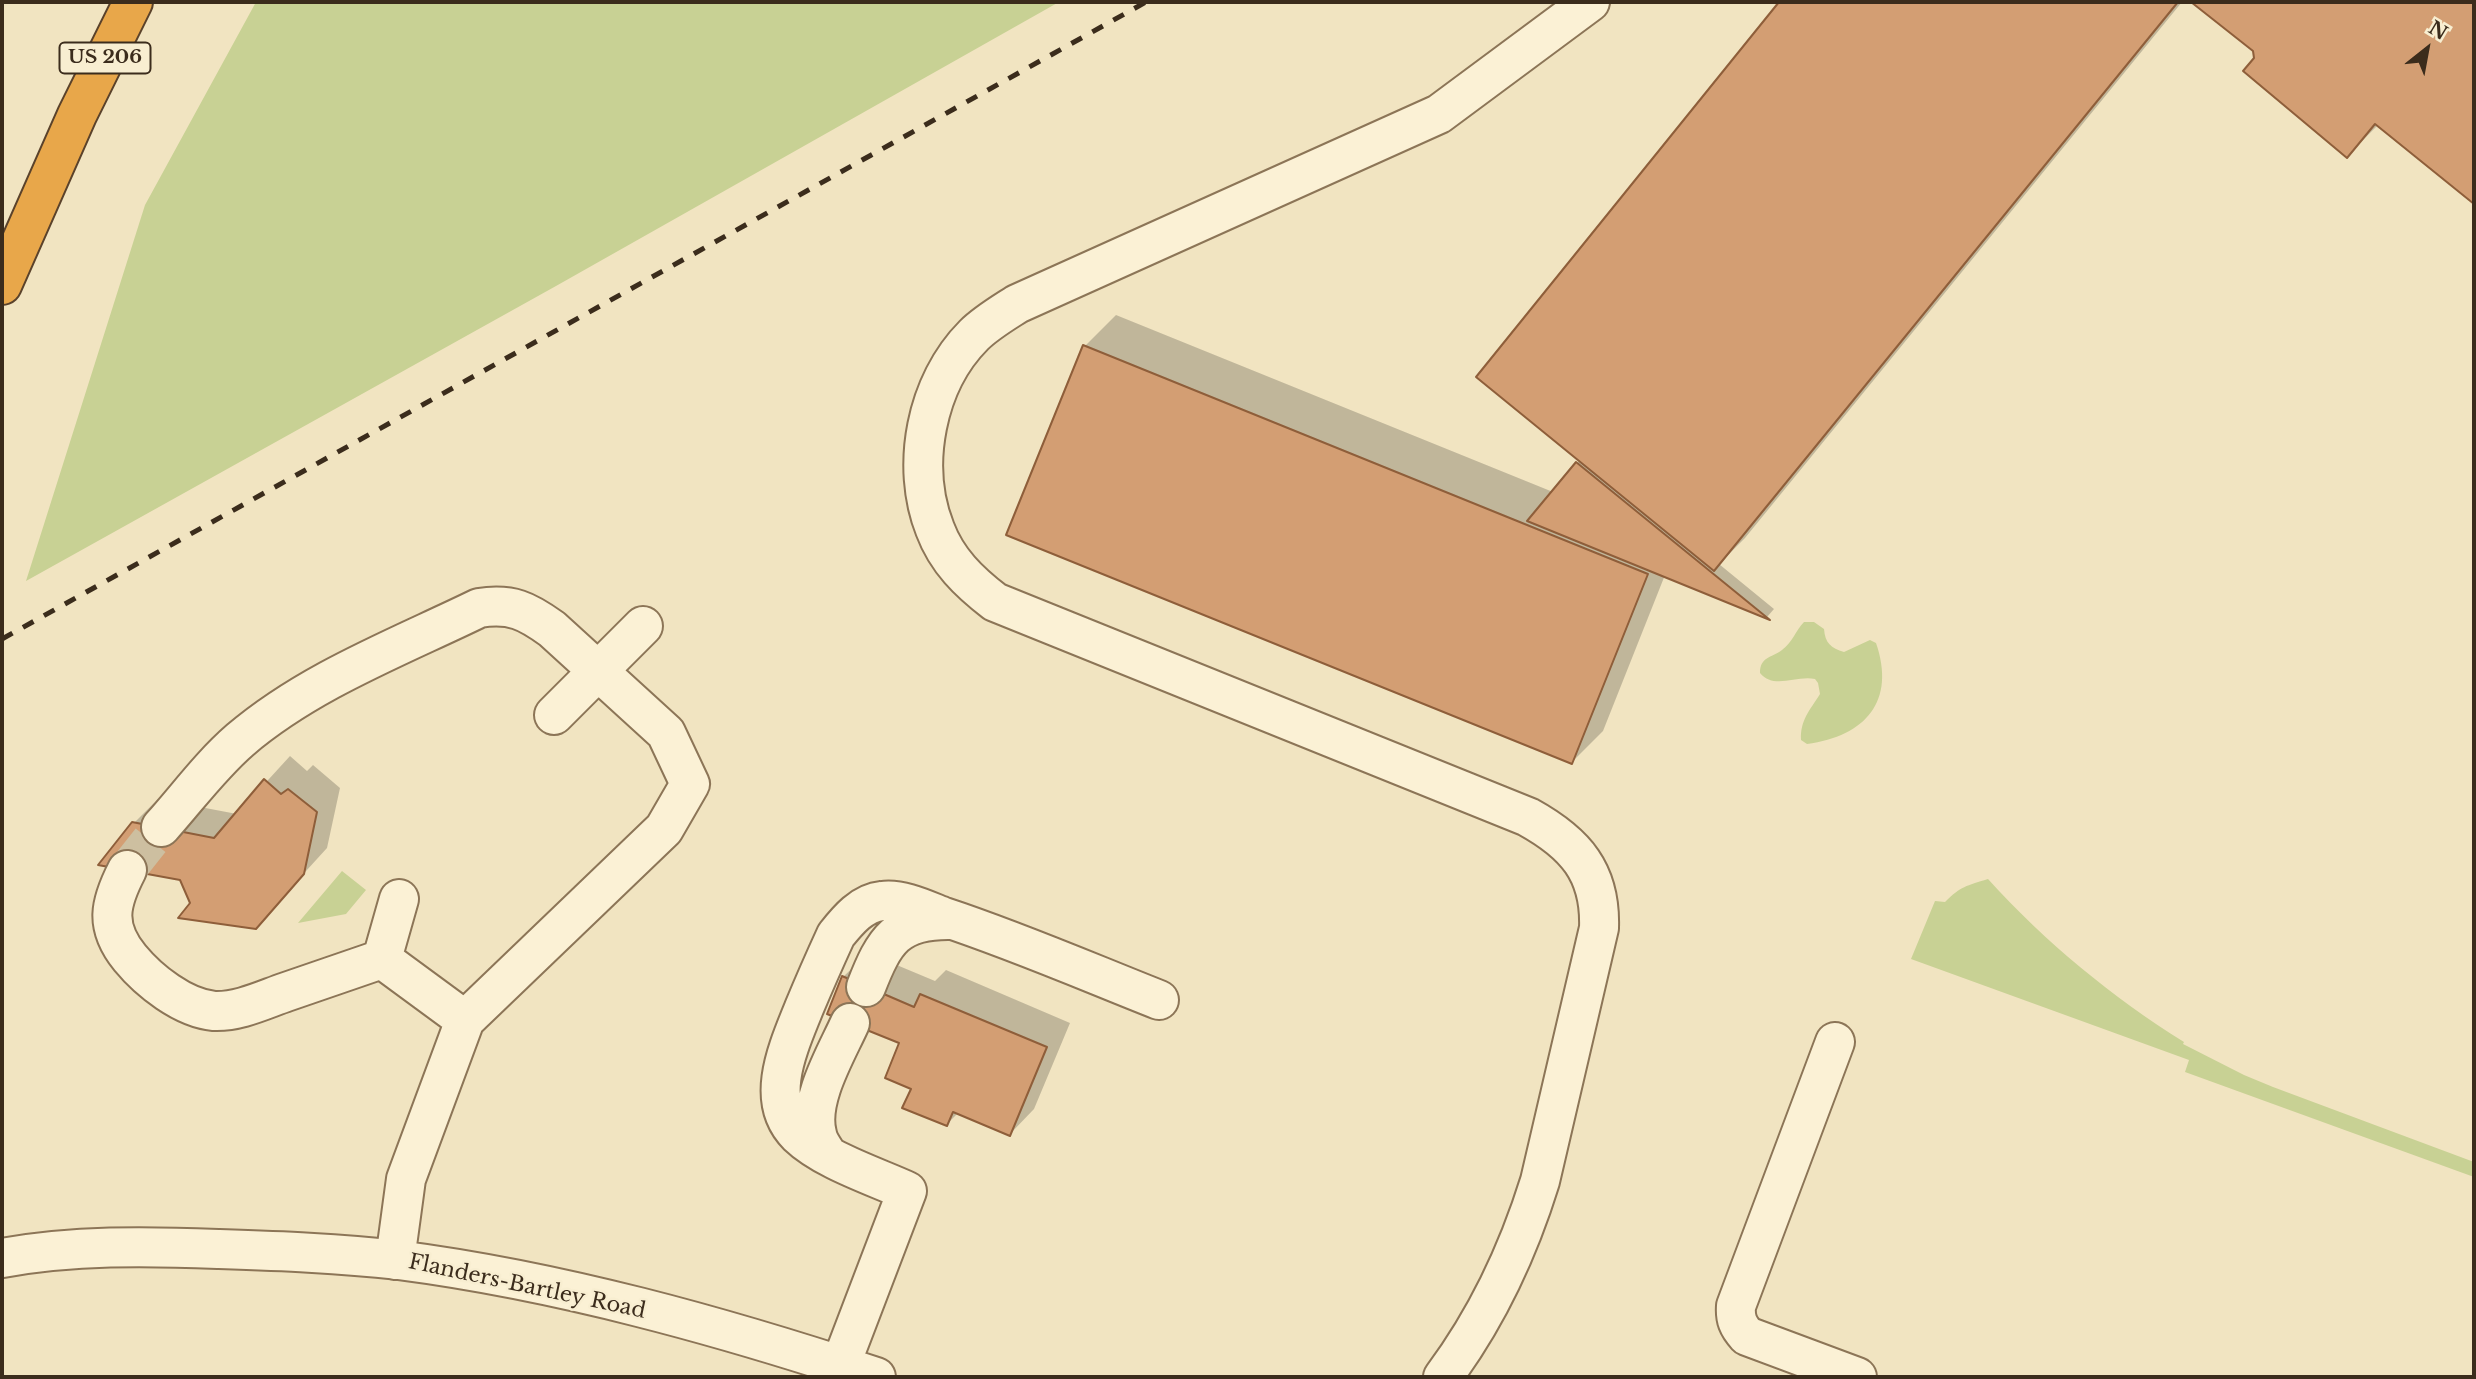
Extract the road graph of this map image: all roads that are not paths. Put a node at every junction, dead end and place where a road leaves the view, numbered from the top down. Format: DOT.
graph roads {
  1 [pos="133,2"];
  2 [pos="1590,2"];
  3 [pos="2,284"];
  4 [pos="643,626"];
  5 [pos="598,671"];
  6 [pos="554,715"];
  7 [pos="161,827"];
  8 [pos="127,870"];
  9 [pos="399,899"];
  10 [pos="967,924"];
  11 [pos="382,959"];
  12 [pos="866,987"];
  13 [pos="1159,1000"];
  14 [pos="465,1020"];
  15 [pos="850,1023"];
  16 [pos="1835,1042"];
  17 [pos="827,1154"];
  18 [pos="2,1258"];
  19 [pos="395,1260"];
  20 [pos="838,1371"];
  21 [pos="876,1377"];
  22 [pos="1443,1377"];
  23 [pos="1857,1377"];
  1 -- 3 [label="highway, US 206"];
  2 -- 22 [label="street"];
  4 -- 5 [label="street"];
  5 -- 6 [label="street"];
  5 -- 7 [label="street"];
  5 -- 14 [label="street"];
  8 -- 11 [label="street"];
  9 -- 11 [label="street"];
  10 -- 12 [label="street"];
  10 -- 13 [label="street"];
  10 -- 17 [label="street"];
  11 -- 14 [label="street"];
  14 -- 19 [label="street"];
  15 -- 17 [label="street"];
  16 -- 23 [label="street"];
  17 -- 20 [label="street"];
  18 -- 19 [label="street, Flanders-Bartley Road"];
  19 -- 20 [label="street, Flanders-Bartley Road"];
  20 -- 21 [label="street, Flanders-Bartley Road"];
}
